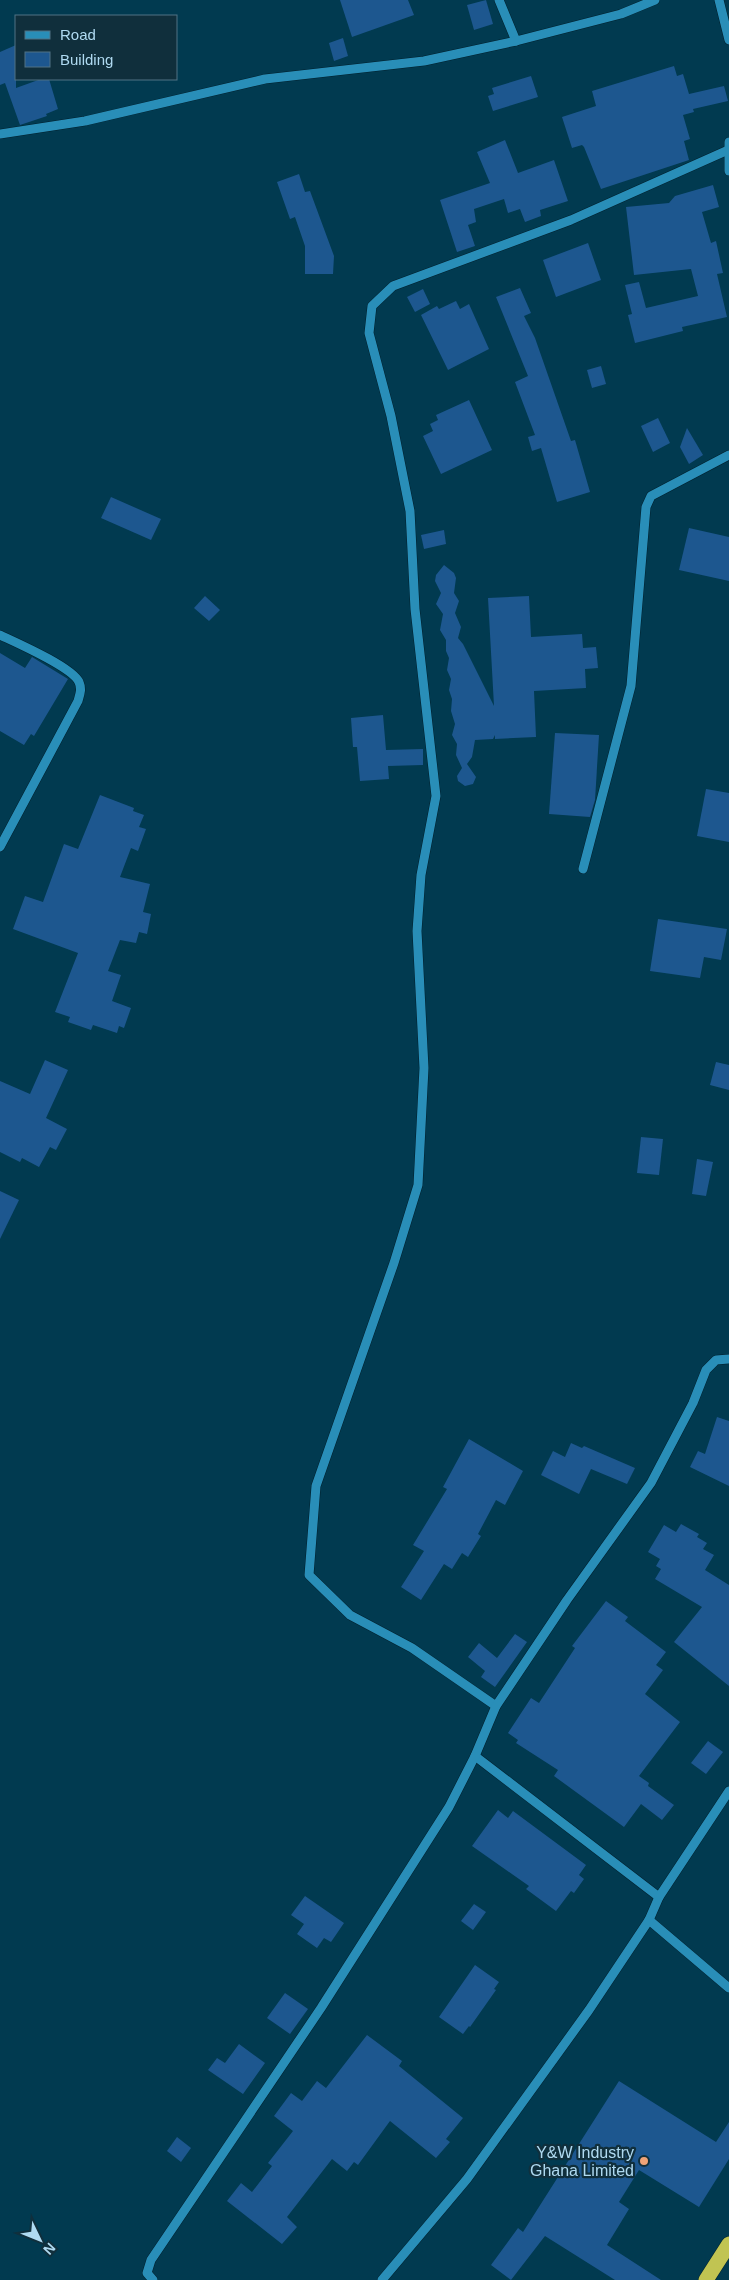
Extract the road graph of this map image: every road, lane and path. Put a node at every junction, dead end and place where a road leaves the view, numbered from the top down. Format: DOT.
graph roads {
  1 [pos="499,0"];
  2 [pos="655,0"];
  3 [pos="719,0"];
  4 [pos="729,40"];
  5 [pos="516,41"];
  6 [pos="0,134"];
  7 [pos="728,146"];
  8 [pos="729,171"];
  9 [pos="729,455"];
  10 [pos="0,635"];
  11 [pos="0,847"];
  12 [pos="583,869"];
  13 [pos="729,1359"];
  14 [pos="496,1706"];
  15 [pos="475,1756"];
  16 [pos="729,1791"];
  17 [pos="659,1897"];
  18 [pos="649,1920"];
  19 [pos="729,1988"];
  20 [pos="729,2244"];
  21 [pos="153,2280"];
  22 [pos="382,2280"];
  23 [pos="706,2280"];
  1 -- 5 [label="street"];
  2 -- 5 [label="street"];
  3 -- 4 [label="street"];
  5 -- 6 [label="street"];
  7 -- 8 [label="street"];
  7 -- 14 [label="street"];
  9 -- 12 [label="street"];
  10 -- 11 [label="street"];
  13 -- 14 [label="street"];
  14 -- 15 [label="street"];
  15 -- 17 [label="street"];
  15 -- 21 [label="street"];
  16 -- 17 [label="street"];
  17 -- 18 [label="street"];
  18 -- 19 [label="street"];
  18 -- 22 [label="street"];
  20 -- 23 [label="highway"];
}
